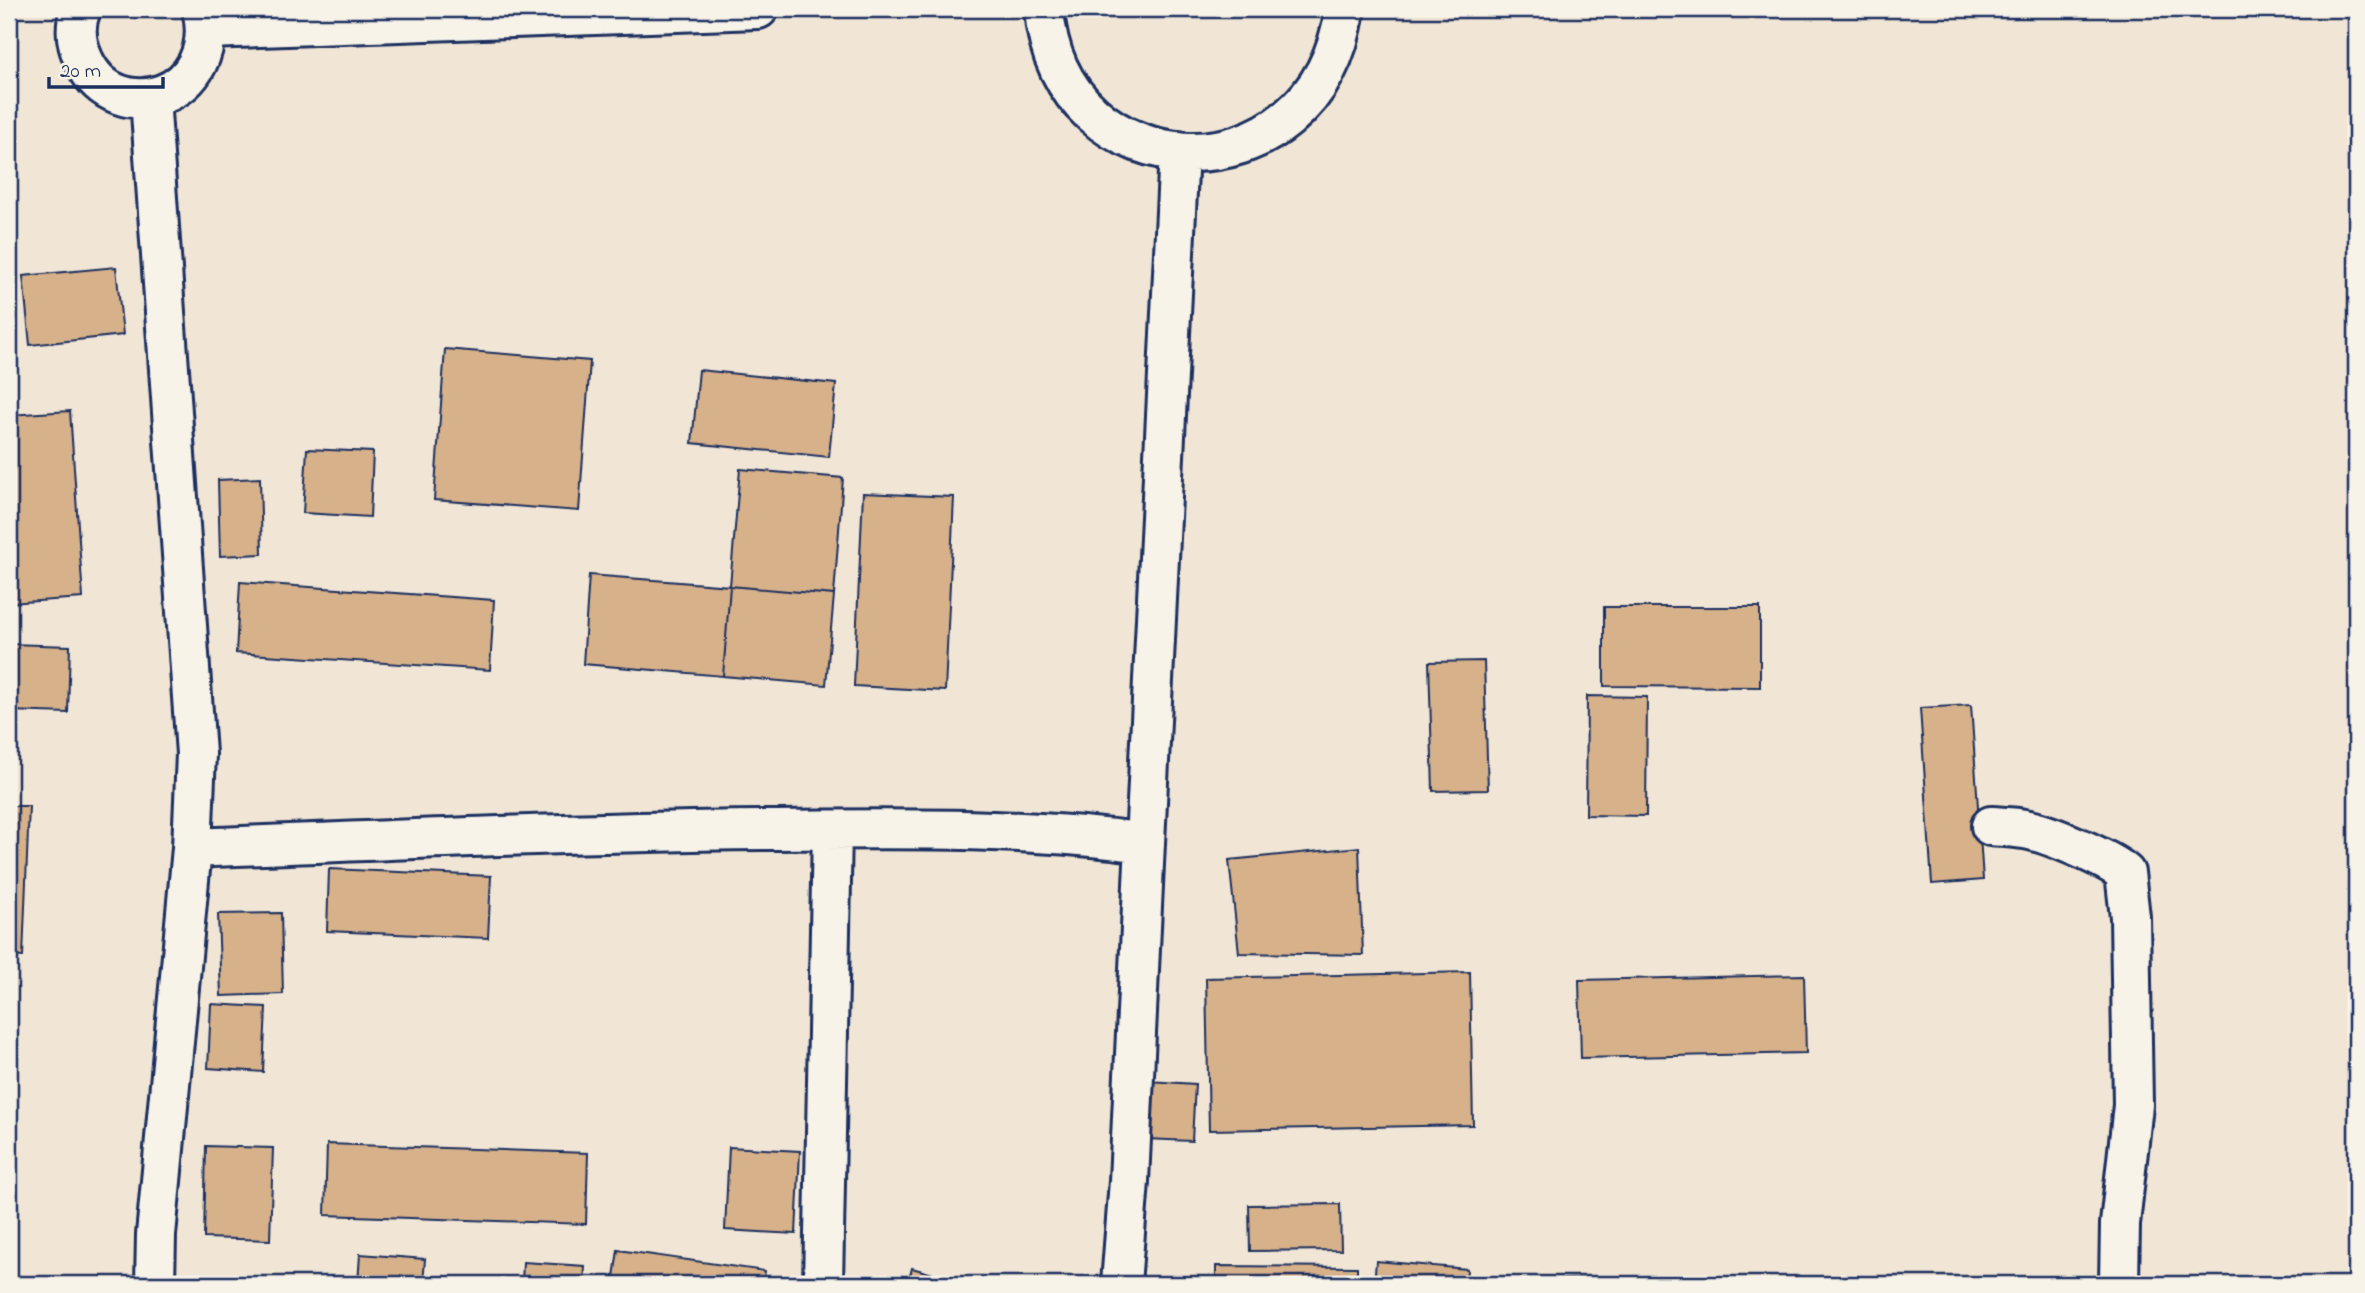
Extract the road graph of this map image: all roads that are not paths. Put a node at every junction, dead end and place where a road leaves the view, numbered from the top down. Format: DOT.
graph roads {
  1 [pos="81,9"];
  2 [pos="758,9"];
  3 [pos="1044,9"];
  4 [pos="1345,9"];
  5 [pos="205,19"];
  6 [pos="150,98"];
  7 [pos="1180,151"];
  8 [pos="1991,827"];
  9 [pos="832,830"];
  10 [pos="1145,843"];
  11 [pos="192,848"];
  12 [pos="155,1284"];
  13 [pos="823,1284"];
  14 [pos="1121,1284"];
  15 [pos="2119,1284"];
  1 -- 6 [label="street"];
  2 -- 5 [label="street"];
  3 -- 7 [label="street"];
  4 -- 7 [label="street"];
  5 -- 6 [label="street"];
  6 -- 11 [label="street"];
  7 -- 10 [label="street"];
  8 -- 15 [label="street"];
  9 -- 10 [label="street"];
  9 -- 11 [label="street"];
  9 -- 13 [label="street"];
  10 -- 14 [label="street"];
  11 -- 12 [label="street"];
}
